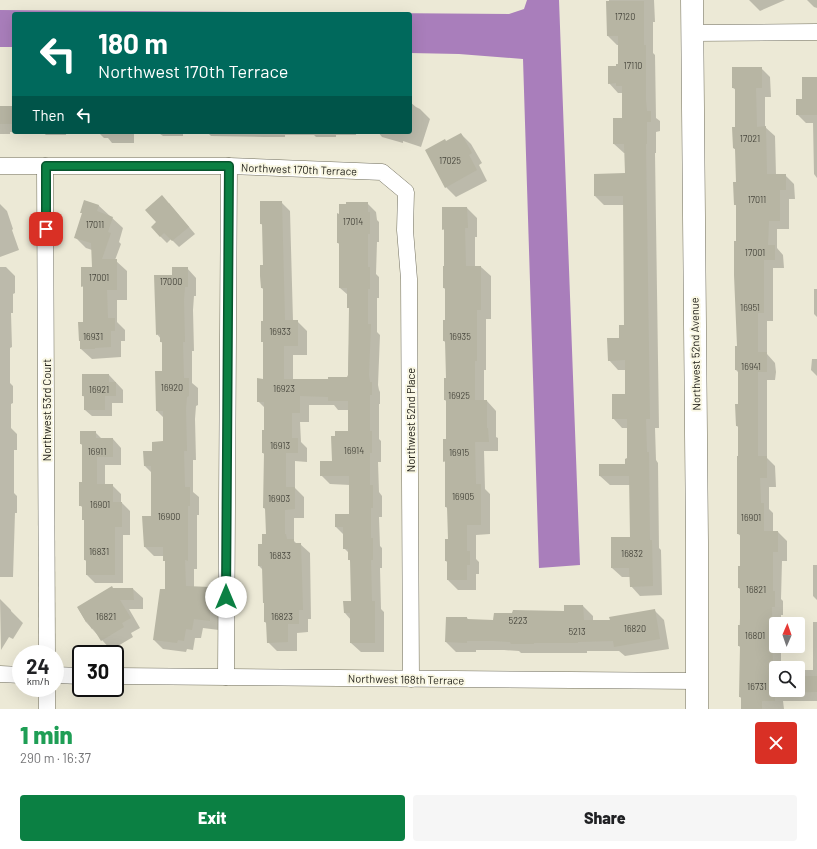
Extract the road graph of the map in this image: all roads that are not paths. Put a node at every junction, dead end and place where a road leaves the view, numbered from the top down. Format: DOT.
graph roads {
  1 [pos="692,0"];
  2 [pos="817,32"];
  3 [pos="692,33"];
  4 [pos="0,166"];
  5 [pos="46,166"];
  6 [pos="229,166"];
  7 [pos="382,172"];
  8 [pos="47,645"];
  9 [pos="0,674"];
  10 [pos="12,675"];
  11 [pos="124,676"];
  12 [pos="226,677"];
  13 [pos="411,679"];
  14 [pos="696,681"];
  15 [pos="47,697"];
  16 [pos="47,709"];
  17 [pos="697,709"];
  1 -- 3 [label="street, Northwest 52nd Avenue"];
  2 -- 3 [label="street"];
  3 -- 14 [label="street, Northwest 52nd Avenue"];
  4 -- 5 [label="street, Northwest 170th Terrace"];
  5 -- 6 [label="street, Northwest 170th Terrace"];
  5 -- 8 [label="street, Northwest 53rd Court"];
  6 -- 7 [label="street, Northwest 170th Terrace"];
  6 -- 12 [label="street"];
  7 -- 13 [label="street, Northwest 52nd Place"];
  9 -- 10 [label="street"];
  11 -- 12 [label="street, Northwest 168th Terrace"];
  12 -- 13 [label="street, Northwest 168th Terrace"];
  13 -- 14 [label="street, Northwest 168th Terrace"];
  14 -- 17 [label="street, Northwest 52nd Avenue"];
  15 -- 16 [label="street"];
}
